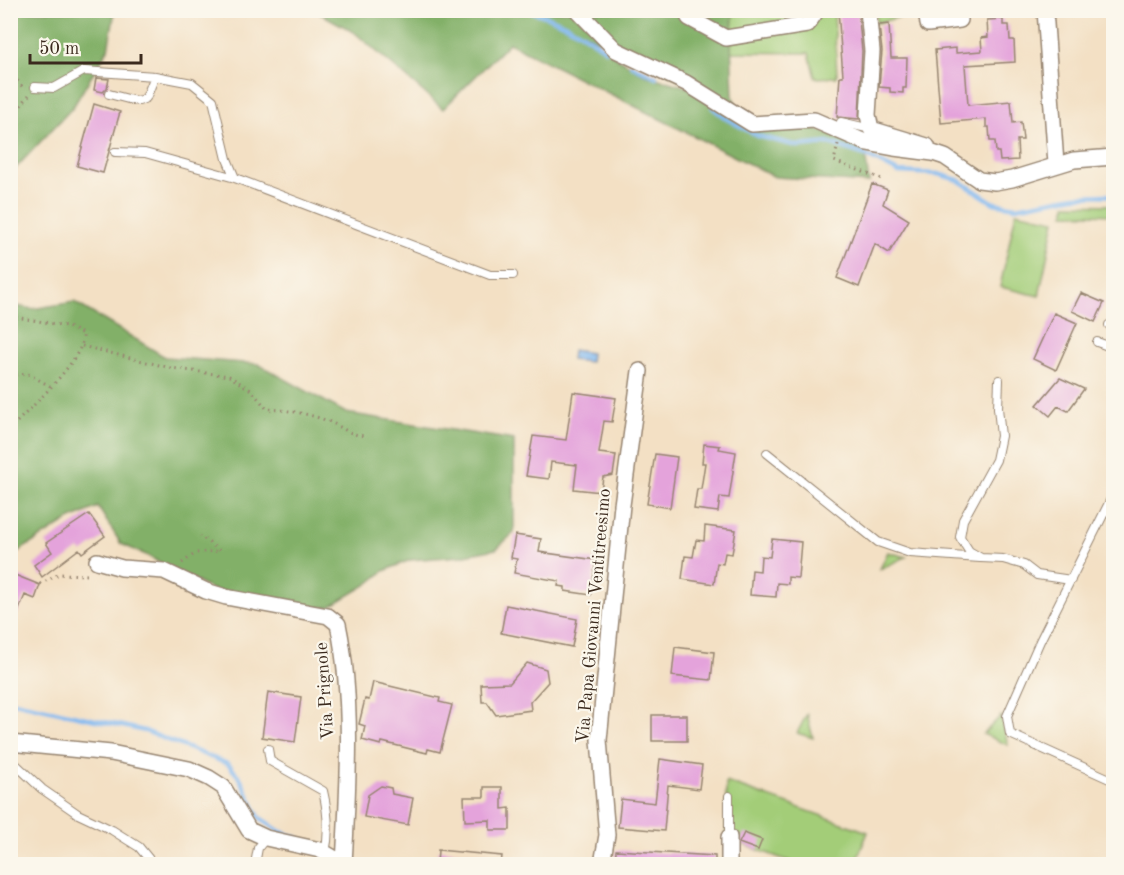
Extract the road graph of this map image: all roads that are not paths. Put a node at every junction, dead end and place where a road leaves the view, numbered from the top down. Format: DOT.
graph roads {
  1 [pos="577,10"];
  2 [pos="684,10"];
  3 [pos="817,10"];
  4 [pos="868,10"];
  5 [pos="936,10"];
  6 [pos="1045,10"];
  7 [pos="960,20"];
  8 [pos="155,76"];
  9 [pos="35,87"];
  10 [pos="109,94"];
  11 [pos="841,122"];
  12 [pos="871,129"];
  13 [pos="115,152"];
  14 [pos="933,153"];
  15 [pos="1113,158"];
  16 [pos="1056,164"];
  17 [pos="234,178"];
  18 [pos="513,275"];
  19 [pos="1097,342"];
  20 [pos="1113,343"];
  21 [pos="640,371"];
  22 [pos="999,380"];
  23 [pos="767,453"];
  24 [pos="1113,493"];
  25 [pos="981,558"];
  26 [pos="98,568"];
  27 [pos="1071,580"];
  28 [pos="10,743"];
  29 [pos="268,749"];
  30 [pos="10,759"];
  31 [pos="1113,781"];
  32 [pos="729,796"];
  33 [pos="729,837"];
  34 [pos="266,838"];
  35 [pos="325,853"];
  36 [pos="153,864"];
  37 [pos="255,864"];
  38 [pos="344,864"];
  39 [pos="602,864"];
  40 [pos="729,864"];
  1 -- 14 [label="street"];
  2 -- 3 [label="street"];
  4 -- 12 [label="street"];
  5 -- 7 [label="street"];
  6 -- 16 [label="street"];
  8 -- 9 [label="lane"];
  8 -- 10 [label="lane"];
  8 -- 17 [label="lane"];
  11 -- 12 [label="lane"];
  12 -- 14 [label="street"];
  13 -- 17 [label="lane"];
  14 -- 16 [label="street"];
  15 -- 16 [label="street"];
  17 -- 18 [label="lane"];
  19 -- 20 [label="lane"];
  21 -- 39 [label="street, Via Papa Giovanni Ventitreesimo"];
  22 -- 25 [label="lane"];
  23 -- 25 [label="lane"];
  24 -- 27 [label="lane"];
  25 -- 27 [label="lane"];
  26 -- 38 [label="street, Via Prignole"];
  27 -- 31 [label="lane"];
  28 -- 34 [label="street, Via Prignole"];
  29 -- 35 [label="lane"];
  30 -- 36 [label="lane"];
  32 -- 33 [label="lane"];
  33 -- 40 [label="street"];
  34 -- 35 [label="street, Via Prignole"];
  34 -- 37 [label="lane"];
  35 -- 38 [label="street, Via Prignole"];
}
